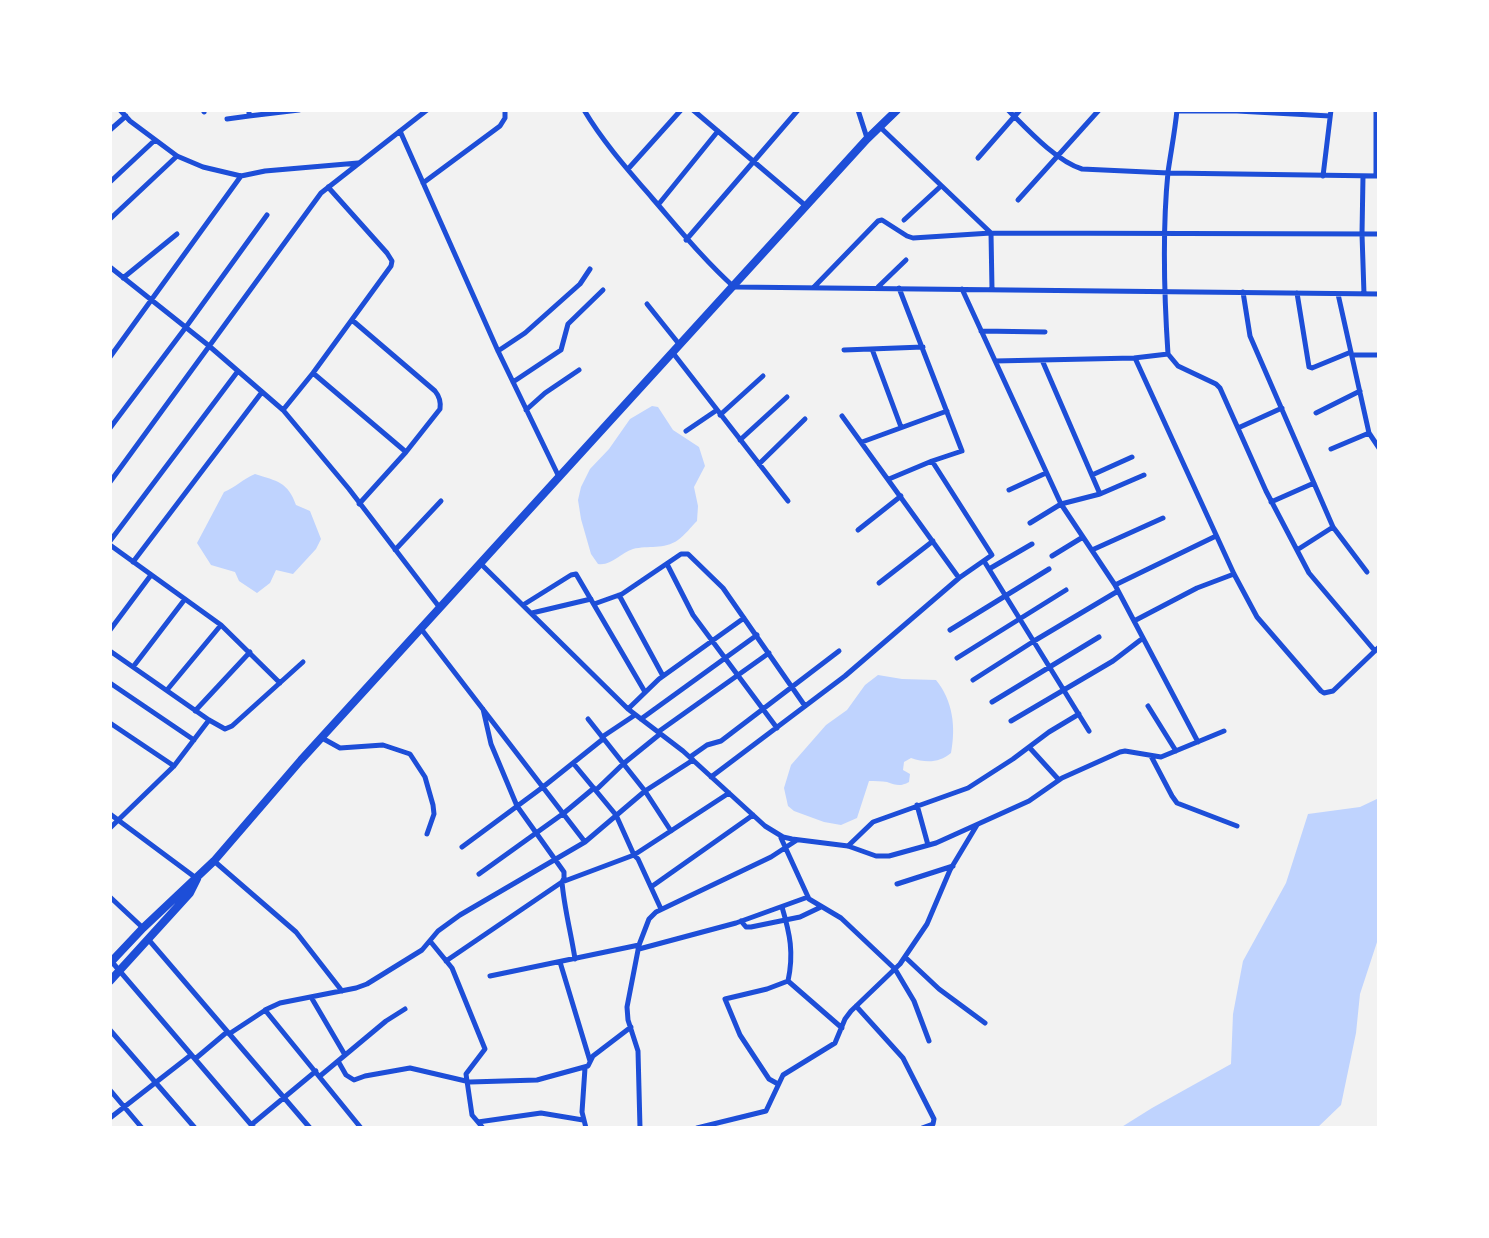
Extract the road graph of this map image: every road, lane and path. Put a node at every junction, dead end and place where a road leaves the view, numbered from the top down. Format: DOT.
graph roads {
  1 [pos="120,110"];
  2 [pos="299,110"];
  3 [pos="427,110"];
  4 [pos="505,110"];
  5 [pos="584,110"];
  6 [pos="681,110"];
  7 [pos="693,110"];
  8 [pos="798,110"];
  9 [pos="858,110"];
  10 [pos="897,110"];
  11 [pos="1008,110"];
  12 [pos="1020,110"];
  13 [pos="1099,110"];
  14 [pos="1376,110"];
  15 [pos="1177,111"];
  16 [pos="1237,111"];
  17 [pos="249,113"];
  18 [pos="1331,113"];
  19 [pos="126,116"];
  20 [pos="1014,116"];
  21 [pos="227,119"];
  22 [pos="880,127"];
  23 [pos="110,130"];
  24 [pos="400,131"];
  25 [pos="718,131"];
  26 [pos="867,139"];
  27 [pos="155,140"];
  28 [pos="1057,155"];
  29 [pos="177,156"];
  30 [pos="978,158"];
  31 [pos="753,161"];
  32 [pos="359,163"];
  33 [pos="628,169"];
  34 [pos="1168,173"];
  35 [pos="241,176"];
  36 [pos="1323,176"];
  37 [pos="1363,176"];
  38 [pos="1378,176"];
  39 [pos="110,182"];
  40 [pos="423,183"];
  41 [pos="941,186"];
  42 [pos="328,187"];
  43 [pos="1018,200"];
  44 [pos="658,205"];
  45 [pos="807,206"];
  46 [pos="267,215"];
  47 [pos="110,219"];
  48 [pos="904,220"];
  49 [pos="1165,232"];
  50 [pos="991,233"];
  51 [pos="177,234"];
  52 [pos="1362,234"];
  53 [pos="1379,234"];
  54 [pos="686,240"];
  55 [pos="906,260"];
  56 [pos="110,267"];
  57 [pos="590,269"];
  58 [pos="123,278"];
  59 [pos="734,287"];
  60 [pos="814,287"];
  61 [pos="878,288"];
  62 [pos="899,288"];
  63 [pos="962,289"];
  64 [pos="992,289"];
  65 [pos="603,290"];
  66 [pos="1164,291"];
  67 [pos="1243,292"];
  68 [pos="1297,293"];
  69 [pos="1338,294"];
  70 [pos="1364,294"];
  71 [pos="1379,294"];
  72 [pos="152,300"];
  73 [pos="647,304"];
  74 [pos="352,320"];
  75 [pos="186,327"];
  76 [pos="981,331"];
  77 [pos="1045,332"];
  78 [pos="208,345"];
  79 [pos="923,347"];
  80 [pos="676,349"];
  81 [pos="872,349"];
  82 [pos="844,350"];
  83 [pos="498,351"];
  84 [pos="1168,354"];
  85 [pos="1352,354"];
  86 [pos="1379,355"];
  87 [pos="110,357"];
  88 [pos="1135,358"];
  89 [pos="1042,360"];
  90 [pos="995,361"];
  91 [pos="579,370"];
  92 [pos="238,371"];
  93 [pos="313,373"];
  94 [pos="763,376"];
  95 [pos="513,382"];
  96 [pos="1360,391"];
  97 [pos="262,392"];
  98 [pos="787,397"];
  99 [pos="1282,408"];
  100 [pos="283,410"];
  101 [pos="526,410"];
  102 [pos="947,411"];
  103 [pos="719,412"];
  104 [pos="1316,413"];
  105 [pos="842,416"];
  106 [pos="805,419"];
  107 [pos="902,427"];
  108 [pos="110,428"];
  109 [pos="1238,428"];
  110 [pos="686,431"];
  111 [pos="1369,433"];
  112 [pos="740,440"];
  113 [pos="862,442"];
  114 [pos="1379,448"];
  115 [pos="1331,449"];
  116 [pos="406,452"];
  117 [pos="1132,457"];
  118 [pos="932,461"];
  119 [pos="759,464"];
  120 [pos="1046,473"];
  121 [pos="1092,475"];
  122 [pos="1144,475"];
  123 [pos="560,478"];
  124 [pos="889,479"];
  125 [pos="110,482"];
  126 [pos="1314,483"];
  127 [pos="1009,490"];
  128 [pos="1100,494"];
  129 [pos="901,496"];
  130 [pos="441,501"];
  131 [pos="788,501"];
  132 [pos="1271,502"];
  133 [pos="359,504"];
  134 [pos="1061,504"];
  135 [pos="1163,518"];
  136 [pos="1030,523"];
  137 [pos="1333,527"];
  138 [pos="858,530"];
  139 [pos="1216,536"];
  140 [pos="1083,537"];
  141 [pos="933,541"];
  142 [pos="110,543"];
  143 [pos="1032,544"];
  144 [pos="395,550"];
  145 [pos="1092,550"];
  146 [pos="1297,550"];
  147 [pos="1052,556"];
  148 [pos="984,561"];
  149 [pos="133,562"];
  150 [pos="481,564"];
  151 [pos="667,564"];
  152 [pos="989,569"];
  153 [pos="1049,569"];
  154 [pos="1367,572"];
  155 [pos="1234,574"];
  156 [pos="151,575"];
  157 [pos="959,578"];
  158 [pos="879,583"];
  159 [pos="1115,585"];
  160 [pos="1066,590"];
  161 [pos="1118,591"];
  162 [pos="619,595"];
  163 [pos="1006,595"];
  164 [pos="185,599"];
  165 [pos="592,602"];
  166 [pos="523,605"];
  167 [pos="441,608"];
  168 [pos="531,614"];
  169 [pos="744,618"];
  170 [pos="1020,619"];
  171 [pos="1134,621"];
  172 [pos="221,625"];
  173 [pos="110,630"];
  174 [pos="422,630"];
  175 [pos="950,630"];
  176 [pos="757,635"];
  177 [pos="1099,637"];
  178 [pos="1143,638"];
  179 [pos="712,641"];
  180 [pos="1034,641"];
  181 [pos="1377,649"];
  182 [pos="110,651"];
  183 [pos="839,651"];
  184 [pos="250,652"];
  185 [pos="769,653"];
  186 [pos="724,658"];
  187 [pos="957,658"];
  188 [pos="303,662"];
  189 [pos="1049,666"];
  190 [pos="133,667"];
  191 [pos="663,676"];
  192 [pos="736,676"];
  193 [pos="973,680"];
  194 [pos="110,683"];
  195 [pos="280,683"];
  196 [pos="793,686"];
  197 [pos="1064,689"];
  198 [pos="167,690"];
  199 [pos="645,692"];
  200 [pos="992,702"];
  201 [pos="805,706"];
  202 [pos="1148,706"];
  203 [pos="483,709"];
  204 [pos="628,709"];
  205 [pos="762,710"];
  206 [pos="195,711"];
  207 [pos="1079,714"];
  208 [pos="638,717"];
  209 [pos="588,719"];
  210 [pos="209,720"];
  211 [pos="1011,721"];
  212 [pos="110,723"];
  213 [pos="777,728"];
  214 [pos="1089,731"];
  215 [pos="1224,731"];
  216 [pos="659,733"];
  217 [pos="322,738"];
  218 [pos="602,738"];
  219 [pos="194,740"];
  220 [pos="1198,742"];
  221 [pos="1029,747"];
  222 [pos="1176,751"];
  223 [pos="1151,756"];
  224 [pos="691,759"];
  225 [pos="573,763"];
  226 [pos="623,764"];
  227 [pos="174,766"];
  228 [pos="711,777"];
  229 [pos="1059,780"];
  230 [pos="543,787"];
  231 [pos="595,789"];
  232 [pos="645,791"];
  233 [pos="729,793"];
  234 [pos="917,805"];
  235 [pos="517,806"];
  236 [pos="564,813"];
  237 [pos="110,814"];
  238 [pos="616,815"];
  239 [pos="753,815"];
  240 [pos="117,819"];
  241 [pos="977,825"];
  242 [pos="1237,826"];
  243 [pos="110,828"];
  244 [pos="671,831"];
  245 [pos="537,832"];
  246 [pos="427,834"];
  247 [pos="779,835"];
  248 [pos="797,840"];
  249 [pos="585,842"];
  250 [pos="928,845"];
  251 [pos="848,846"];
  252 [pos="462,847"];
  253 [pos="785,848"];
  254 [pos="634,855"];
  255 [pos="555,859"];
  256 [pos="214,861"];
  257 [pos="953,866"];
  258 [pos="479,874"];
  259 [pos="197,879"];
  260 [pos="562,882"];
  261 [pos="897,884"];
  262 [pos="651,887"];
  263 [pos="110,897"];
  264 [pos="808,897"];
  265 [pos="782,907"];
  266 [pos="821,907"];
  267 [pos="661,909"];
  268 [pos="786,920"];
  269 [pos="741,921"];
  270 [pos="143,928"];
  271 [pos="148,939"];
  272 [pos="430,941"];
  273 [pos="639,947"];
  274 [pos="905,957"];
  275 [pos="575,959"];
  276 [pos="446,961"];
  277 [pos="110,962"];
  278 [pos="560,962"];
  279 [pos="895,969"];
  280 [pos="119,971"];
  281 [pos="490,976"];
  282 [pos="110,981"];
  283 [pos="788,981"];
  284 [pos="342,991"];
  285 [pos="311,997"];
  286 [pos="856,1006"];
  287 [pos="405,1009"];
  288 [pos="265,1010"];
  289 [pos="985,1023"];
  290 [pos="631,1027"];
  291 [pos="842,1028"];
  292 [pos="110,1030"];
  293 [pos="228,1033"];
  294 [pos="929,1041"];
  295 [pos="345,1055"];
  296 [pos="193,1057"];
  297 [pos="338,1061"];
  298 [pos="590,1062"];
  299 [pos="585,1068"];
  300 [pos="318,1073"];
  301 [pos="466,1081"];
  302 [pos="156,1082"];
  303 [pos="778,1084"];
  304 [pos="110,1090"];
  305 [pos="283,1098"];
  306 [pos="124,1106"];
  307 [pos="110,1118"];
  308 [pos="583,1120"];
  309 [pos="477,1122"];
  310 [pos="253,1126"];
  311 [pos="142,1128"];
  312 [pos="195,1128"];
  313 [pos="310,1128"];
  314 [pos="361,1128"];
  315 [pos="483,1128"];
  316 [pos="586,1128"];
  317 [pos="640,1128"];
  318 [pos="697,1128"];
  319 [pos="922,1128"];
  1 -- 19 [label="street"];
  2 -- 17 [label="street"];
  3 -- 24 [label="street"];
  4 -- 40 [label="street"];
  5 -- 33 [label="street"];
  6 -- 33 [label="street"];
  7 -- 25 [label="street"];
  8 -- 31 [label="street"];
  9 -- 26 [label="street"];
  10 -- 22 [label="highway"];
  11 -- 20 [label="street"];
  12 -- 20 [label="street"];
  13 -- 28 [label="street"];
  14 -- 38 [label="street"];
  15 -- 16 [label="street"];
  15 -- 34 [label="street"];
  16 -- 18 [label="street"];
  17 -- 21 [label="street"];
  18 -- 36 [label="street"];
  19 -- 23 [label="street"];
  19 -- 27 [label="street"];
  20 -- 28 [label="street"];
  20 -- 30 [label="street"];
  22 -- 26 [label="highway"];
  22 -- 41 [label="street"];
  24 -- 32 [label="street"];
  24 -- 40 [label="street"];
  25 -- 31 [label="street"];
  25 -- 44 [label="street"];
  26 -- 45 [label="highway"];
  27 -- 29 [label="street"];
  27 -- 39 [label="street"];
  28 -- 34 [label="street"];
  28 -- 43 [label="street"];
  29 -- 35 [label="street"];
  29 -- 47 [label="street"];
  31 -- 45 [label="street"];
  31 -- 54 [label="street"];
  32 -- 35 [label="street"];
  32 -- 42 [label="street"];
  33 -- 44 [label="street"];
  34 -- 36 [label="street"];
  34 -- 49 [label="street"];
  35 -- 72 [label="street"];
  36 -- 37 [label="street"];
  37 -- 38 [label="street"];
  37 -- 52 [label="street"];
  40 -- 83 [label="street"];
  41 -- 48 [label="street"];
  41 -- 50 [label="street"];
  42 -- 74 [label="street"];
  42 -- 78 [label="street"];
  44 -- 54 [label="street"];
  45 -- 59 [label="highway"];
  46 -- 75 [label="street"];
  49 -- 50 [label="street"];
  49 -- 52 [label="street"];
  49 -- 66 [label="street"];
  50 -- 60 [label="street"];
  50 -- 64 [label="street"];
  51 -- 58 [label="street"];
  52 -- 53 [label="street"];
  52 -- 70 [label="street"];
  54 -- 59 [label="street"];
  55 -- 61 [label="street"];
  56 -- 58 [label="street"];
  57 -- 83 [label="street"];
  58 -- 72 [label="street"];
  59 -- 60 [label="street"];
  59 -- 80 [label="highway"];
  60 -- 61 [label="street"];
  61 -- 62 [label="street"];
  62 -- 63 [label="street"];
  62 -- 79 [label="street"];
  63 -- 64 [label="street"];
  63 -- 76 [label="street"];
  64 -- 66 [label="street"];
  65 -- 95 [label="street"];
  66 -- 67 [label="street"];
  66 -- 84 [label="street"];
  67 -- 68 [label="street"];
  67 -- 99 [label="street"];
  68 -- 69 [label="street"];
  68 -- 85 [label="street"];
  69 -- 70 [label="street"];
  69 -- 85 [label="street"];
  70 -- 71 [label="street"];
  72 -- 75 [label="street"];
  72 -- 87 [label="street"];
  73 -- 80 [label="street"];
  74 -- 93 [label="street"];
  74 -- 116 [label="street"];
  75 -- 78 [label="street"];
  75 -- 108 [label="street"];
  76 -- 77 [label="street"];
  76 -- 90 [label="street"];
  78 -- 92 [label="street"];
  78 -- 125 [label="street"];
  79 -- 81 [label="street"];
  79 -- 102 [label="street"];
  80 -- 103 [label="street"];
  80 -- 123 [label="highway"];
  81 -- 82 [label="street"];
  81 -- 107 [label="street"];
  83 -- 95 [label="street"];
  84 -- 88 [label="street"];
  84 -- 109 [label="street"];
  85 -- 86 [label="street"];
  85 -- 96 [label="street"];
  88 -- 89 [label="street"];
  88 -- 139 [label="street"];
  89 -- 90 [label="street"];
  89 -- 121 [label="street"];
  90 -- 120 [label="street"];
  91 -- 101 [label="street"];
  92 -- 97 [label="street"];
  92 -- 142 [label="street"];
  93 -- 100 [label="street"];
  93 -- 116 [label="street"];
  94 -- 103 [label="street"];
  95 -- 101 [label="street"];
  96 -- 104 [label="street"];
  96 -- 111 [label="street"];
  97 -- 100 [label="street"];
  97 -- 149 [label="street"];
  98 -- 112 [label="street"];
  99 -- 109 [label="street"];
  99 -- 126 [label="street"];
  100 -- 133 [label="street"];
  101 -- 123 [label="street"];
  102 -- 107 [label="street"];
  102 -- 118 [label="street"];
  103 -- 110 [label="street"];
  103 -- 112 [label="street"];
  105 -- 113 [label="street"];
  106 -- 119 [label="street"];
  107 -- 113 [label="street"];
  109 -- 132 [label="street"];
  111 -- 114 [label="street"];
  111 -- 115 [label="street"];
  112 -- 119 [label="street"];
  113 -- 124 [label="street"];
  116 -- 133 [label="street"];
  117 -- 121 [label="street"];
  118 -- 124 [label="street"];
  118 -- 148 [label="street"];
  119 -- 131 [label="street"];
  120 -- 127 [label="street"];
  120 -- 134 [label="street"];
  121 -- 128 [label="street"];
  122 -- 128 [label="street"];
  123 -- 150 [label="highway"];
  124 -- 129 [label="street"];
  126 -- 132 [label="street"];
  126 -- 137 [label="street"];
  128 -- 134 [label="street"];
  129 -- 138 [label="street"];
  129 -- 141 [label="street"];
  130 -- 144 [label="street"];
  132 -- 146 [label="street"];
  133 -- 144 [label="street"];
  134 -- 136 [label="street"];
  134 -- 140 [label="street"];
  135 -- 145 [label="street"];
  137 -- 146 [label="street"];
  137 -- 154 [label="street"];
  139 -- 155 [label="street"];
  139 -- 159 [label="street"];
  140 -- 145 [label="street"];
  140 -- 147 [label="street"];
  141 -- 157 [label="street"];
  141 -- 158 [label="street"];
  142 -- 149 [label="street"];
  143 -- 152 [label="street"];
  144 -- 167 [label="street"];
  145 -- 159 [label="street"];
  146 -- 181 [label="street"];
  148 -- 152 [label="street"];
  148 -- 157 [label="street"];
  149 -- 156 [label="street"];
  150 -- 166 [label="street"];
  150 -- 167 [label="highway"];
  151 -- 162 [label="street"];
  151 -- 169 [label="street"];
  151 -- 179 [label="street"];
  152 -- 163 [label="street"];
  153 -- 163 [label="street"];
  155 -- 171 [label="street"];
  155 -- 181 [label="street"];
  156 -- 164 [label="street"];
  156 -- 173 [label="street"];
  157 -- 201 [label="street"];
  159 -- 161 [label="street"];
  160 -- 170 [label="street"];
  161 -- 171 [label="street"];
  161 -- 180 [label="street"];
  162 -- 165 [label="street"];
  162 -- 191 [label="street"];
  163 -- 170 [label="street"];
  163 -- 175 [label="street"];
  164 -- 172 [label="street"];
  164 -- 190 [label="street"];
  165 -- 166 [label="street"];
  165 -- 168 [label="street"];
  165 -- 199 [label="street"];
  166 -- 168 [label="street"];
  167 -- 174 [label="highway"];
  168 -- 204 [label="street"];
  169 -- 176 [label="street"];
  169 -- 179 [label="street"];
  170 -- 180 [label="street"];
  170 -- 187 [label="street"];
  171 -- 178 [label="street"];
  172 -- 184 [label="street"];
  172 -- 198 [label="street"];
  174 -- 203 [label="street"];
  174 -- 217 [label="highway"];
  176 -- 185 [label="street"];
  176 -- 186 [label="street"];
  177 -- 189 [label="street"];
  178 -- 197 [label="street"];
  178 -- 220 [label="street"];
  179 -- 186 [label="street"];
  179 -- 191 [label="street"];
  180 -- 189 [label="street"];
  180 -- 193 [label="street"];
  182 -- 190 [label="street"];
  183 -- 196 [label="street"];
  184 -- 195 [label="street"];
  184 -- 206 [label="street"];
  185 -- 192 [label="street"];
  185 -- 196 [label="street"];
  186 -- 192 [label="street"];
  186 -- 208 [label="street"];
  188 -- 195 [label="street"];
  189 -- 197 [label="street"];
  189 -- 200 [label="street"];
  190 -- 198 [label="street"];
  191 -- 199 [label="street"];
  192 -- 205 [label="street"];
  192 -- 216 [label="street"];
  194 -- 219 [label="street"];
  195 -- 210 [label="street"];
  196 -- 201 [label="street"];
  196 -- 205 [label="street"];
  197 -- 207 [label="street"];
  197 -- 211 [label="street"];
  198 -- 206 [label="street"];
  199 -- 204 [label="street"];
  201 -- 213 [label="street"];
  202 -- 222 [label="street"];
  203 -- 230 [label="street"];
  203 -- 235 [label="street"];
  204 -- 208 [label="street"];
  205 -- 213 [label="street"];
  205 -- 224 [label="street"];
  206 -- 210 [label="street"];
  207 -- 214 [label="street"];
  207 -- 221 [label="street"];
  208 -- 216 [label="street"];
  208 -- 218 [label="street"];
  209 -- 218 [label="street"];
  210 -- 219 [label="street"];
  212 -- 227 [label="street"];
  213 -- 228 [label="street"];
  215 -- 220 [label="street"];
  216 -- 224 [label="street"];
  216 -- 226 [label="street"];
  217 -- 246 [label="street"];
  217 -- 256 [label="highway"];
  218 -- 225 [label="street"];
  218 -- 226 [label="street"];
  219 -- 227 [label="street"];
  220 -- 222 [label="street"];
  221 -- 229 [label="street"];
  221 -- 234 [label="street"];
  222 -- 223 [label="street"];
  223 -- 229 [label="street"];
  223 -- 242 [label="street"];
  224 -- 228 [label="street"];
  224 -- 232 [label="street"];
  225 -- 230 [label="street"];
  225 -- 231 [label="street"];
  226 -- 231 [label="street"];
  226 -- 232 [label="street"];
  227 -- 240 [label="street"];
  228 -- 233 [label="street"];
  229 -- 241 [label="street"];
  230 -- 235 [label="street"];
  230 -- 236 [label="street"];
  231 -- 236 [label="street"];
  231 -- 238 [label="street"];
  232 -- 238 [label="street"];
  232 -- 244 [label="street"];
  233 -- 239 [label="street"];
  233 -- 244 [label="street"];
  234 -- 250 [label="street"];
  234 -- 251 [label="street"];
  235 -- 245 [label="street"];
  235 -- 252 [label="street"];
  236 -- 245 [label="street"];
  236 -- 249 [label="street"];
  237 -- 240 [label="street"];
  238 -- 249 [label="street"];
  238 -- 254 [label="street"];
  239 -- 247 [label="street"];
  239 -- 262 [label="street"];
  240 -- 243 [label="street"];
  240 -- 259 [label="street"];
  241 -- 250 [label="street"];
  241 -- 257 [label="street"];
  244 -- 254 [label="street"];
  245 -- 255 [label="street"];
  245 -- 258 [label="street"];
  247 -- 248 [label="street"];
  247 -- 253 [label="street"];
  248 -- 251 [label="street"];
  248 -- 253 [label="street"];
  249 -- 255 [label="street"];
  250 -- 251 [label="street"];
  253 -- 264 [label="street"];
  253 -- 267 [label="street"];
  254 -- 260 [label="street"];
  254 -- 262 [label="street"];
  255 -- 260 [label="street"];
  255 -- 272 [label="street"];
  256 -- 259 [label="highway"];
  256 -- 284 [label="street"];
  257 -- 261 [label="street"];
  257 -- 274 [label="street"];
  259 -- 270 [label="highway"];
  259 -- 271 [label="highway"];
  260 -- 275 [label="street"];
  260 -- 276 [label="street"];
  262 -- 267 [label="street"];
  263 -- 270 [label="street"];
  264 -- 265 [label="street"];
  264 -- 266 [label="street"];
  265 -- 268 [label="street"];
  265 -- 269 [label="street"];
  266 -- 268 [label="street"];
  266 -- 279 [label="street"];
  267 -- 273 [label="street"];
  268 -- 269 [label="street"];
  268 -- 283 [label="street"];
  269 -- 273 [label="street"];
  270 -- 277 [label="highway"];
  271 -- 280 [label="highway"];
  271 -- 293 [label="street"];
  272 -- 276 [label="street"];
  272 -- 284 [label="street"];
  273 -- 275 [label="street"];
  273 -- 290 [label="street"];
  274 -- 279 [label="street"];
  274 -- 289 [label="street"];
  275 -- 278 [label="street"];
  276 -- 301 [label="street"];
  277 -- 280 [label="street"];
  278 -- 281 [label="street"];
  278 -- 298 [label="street"];
  279 -- 286 [label="street"];
  279 -- 294 [label="street"];
  280 -- 282 [label="highway"];
  280 -- 296 [label="street"];
  283 -- 291 [label="street"];
  283 -- 303 [label="street"];
  284 -- 285 [label="street"];
  285 -- 288 [label="street"];
  285 -- 295 [label="street"];
  286 -- 291 [label="street"];
  286 -- 319 [label="street"];
  287 -- 295 [label="street"];
  288 -- 293 [label="street"];
  288 -- 300 [label="street"];
  290 -- 298 [label="street"];
  290 -- 317 [label="street"];
  291 -- 303 [label="street"];
  292 -- 302 [label="street"];
  293 -- 296 [label="street"];
  293 -- 305 [label="street"];
  295 -- 297 [label="street"];
  296 -- 302 [label="street"];
  296 -- 310 [label="street"];
  297 -- 300 [label="street"];
  297 -- 301 [label="street"];
  298 -- 299 [label="street"];
  299 -- 301 [label="street"];
  299 -- 308 [label="street"];
  300 -- 305 [label="street"];
  300 -- 314 [label="street"];
  301 -- 309 [label="street"];
  302 -- 306 [label="street"];
  302 -- 312 [label="street"];
  303 -- 318 [label="street"];
  304 -- 306 [label="street"];
  305 -- 310 [label="street"];
  305 -- 313 [label="street"];
  306 -- 307 [label="street"];
  306 -- 311 [label="street"];
  308 -- 309 [label="street"];
  308 -- 316 [label="street"];
  309 -- 315 [label="street"];
}
